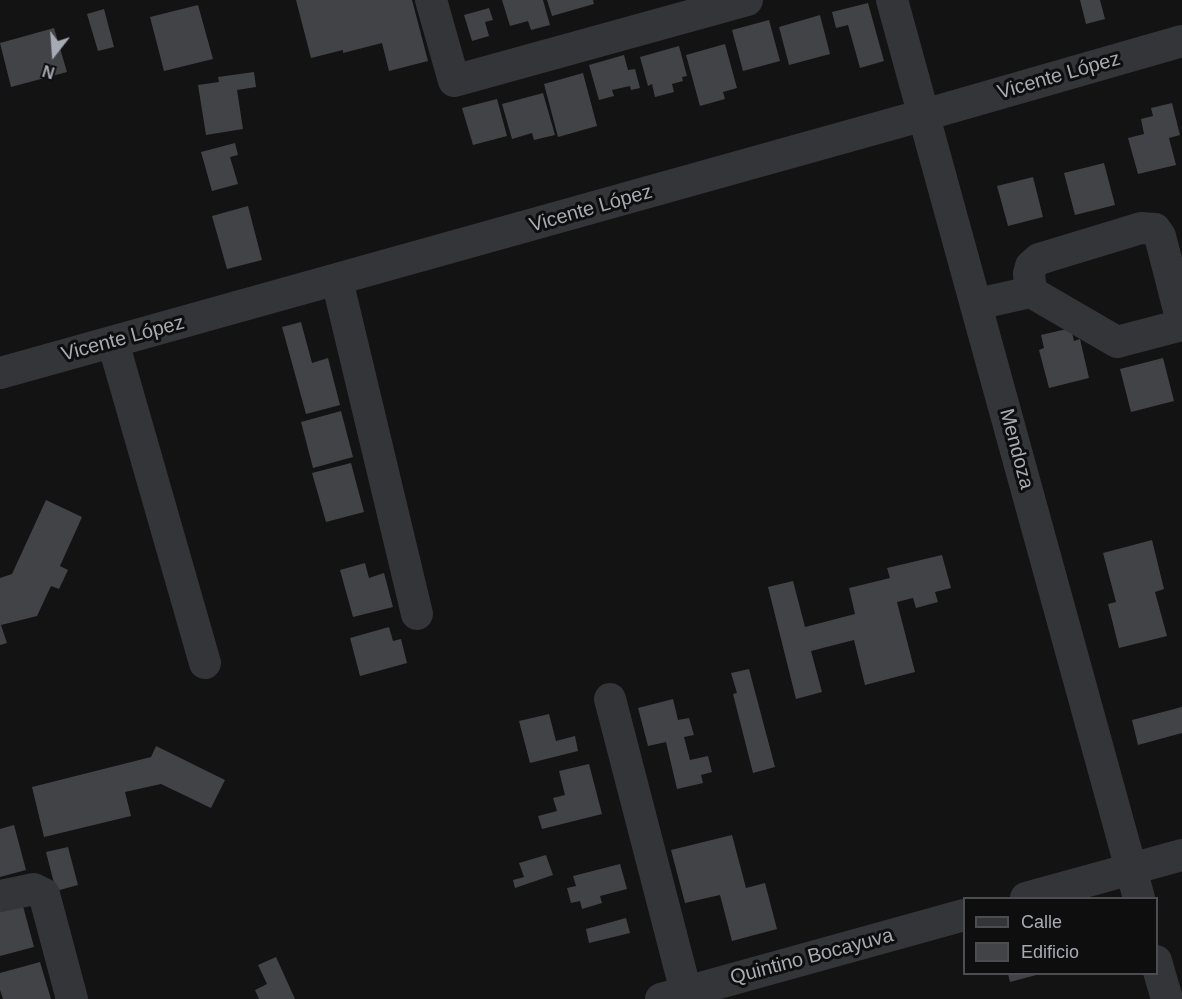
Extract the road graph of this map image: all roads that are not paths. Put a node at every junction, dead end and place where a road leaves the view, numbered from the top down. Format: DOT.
graph roads {
  1 [pos="431,0"];
  2 [pos="747,0"];
  3 [pos="892,0"];
  4 [pos="1182,41"];
  5 [pos="924,115"];
  6 [pos="337,280"];
  7 [pos="1031,292"];
  8 [pos="976,304"];
  9 [pos="1182,323"];
  10 [pos="112,342"];
  11 [pos="0,373"];
  12 [pos="417,614"];
  13 [pos="205,663"];
  14 [pos="610,699"];
  15 [pos="1182,855"];
  16 [pos="1135,884"];
  17 [pos="0,896"];
  18 [pos="1034,897"];
  19 [pos="963,915"];
  20 [pos="1158,968"];
  21 [pos="673,995"];
  22 [pos="72,999"];
  23 [pos="1167,999"];
  1 -- 2 [label="street"];
  3 -- 5 [label="street, Mendoza"];
  4 -- 5 [label="street, Vicente López"];
  5 -- 6 [label="street, Vicente López"];
  5 -- 8 [label="street, Mendoza"];
  6 -- 10 [label="street, Vicente López"];
  6 -- 12 [label="street"];
  7 -- 8 [label="street"];
  7 -- 9 [label="street"];
  7 -- 9 [label="street"];
  8 -- 16 [label="street, Mendoza"];
  10 -- 11 [label="street, Vicente López"];
  10 -- 13 [label="street"];
  14 -- 21 [label="street"];
  15 -- 16 [label="street"];
  16 -- 18 [label="street"];
  17 -- 22 [label="street"];
  19 -- 21 [label="street, Quintino Bocayuva"];
  20 -- 23 [label="street"];
}
